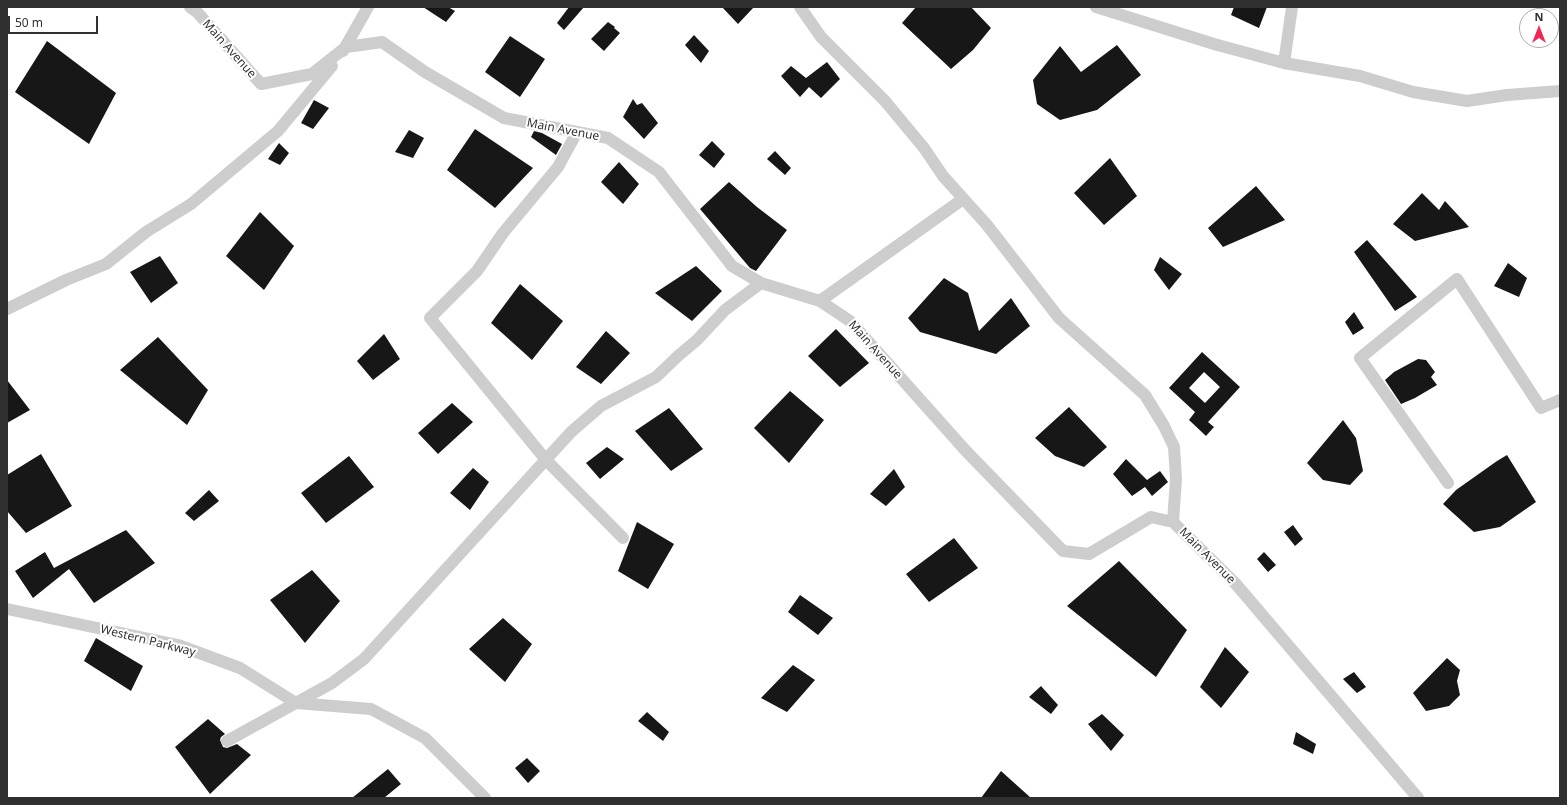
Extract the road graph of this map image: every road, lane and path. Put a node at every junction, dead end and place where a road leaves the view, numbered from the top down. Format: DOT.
graph roads {
  1 [pos="190,7"];
  2 [pos="368,7"];
  3 [pos="800,7"];
  4 [pos="1096,7"];
  5 [pos="1292,7"];
  6 [pos="346,47"];
  7 [pos="1284,63"];
  8 [pos="1560,91"];
  9 [pos="577,132"];
  10 [pos="963,199"];
  11 [pos="761,283"];
  12 [pos="820,301"];
  13 [pos="7,309"];
  14 [pos="1560,400"];
  15 [pos="546,460"];
  16 [pos="1448,483"];
  17 [pos="1173,522"];
  18 [pos="623,538"];
  19 [pos="7,610"];
  20 [pos="296,703"];
  21 [pos="227,742"];
  22 [pos="485,798"];
  23 [pos="1418,798"];
  1 -- 6 [label="street, Main Avenue"];
  2 -- 6 [label="street"];
  3 -- 10 [label="street"];
  4 -- 7 [label="street"];
  5 -- 7 [label="street"];
  6 -- 9 [label="street, Main Avenue"];
  6 -- 13 [label="street"];
  7 -- 8 [label="street"];
  9 -- 11 [label="street, Main Avenue"];
  9 -- 15 [label="street"];
  10 -- 12 [label="street"];
  10 -- 17 [label="street"];
  11 -- 12 [label="street, Main Avenue"];
  11 -- 15 [label="street"];
  12 -- 17 [label="street, Main Avenue"];
  14 -- 16 [label="street"];
  15 -- 18 [label="street"];
  15 -- 20 [label="street"];
  17 -- 23 [label="street, Main Avenue"];
  19 -- 20 [label="street, Western Parkway"];
  20 -- 21 [label="street"];
  20 -- 22 [label="street, Western Parkway"];
}
